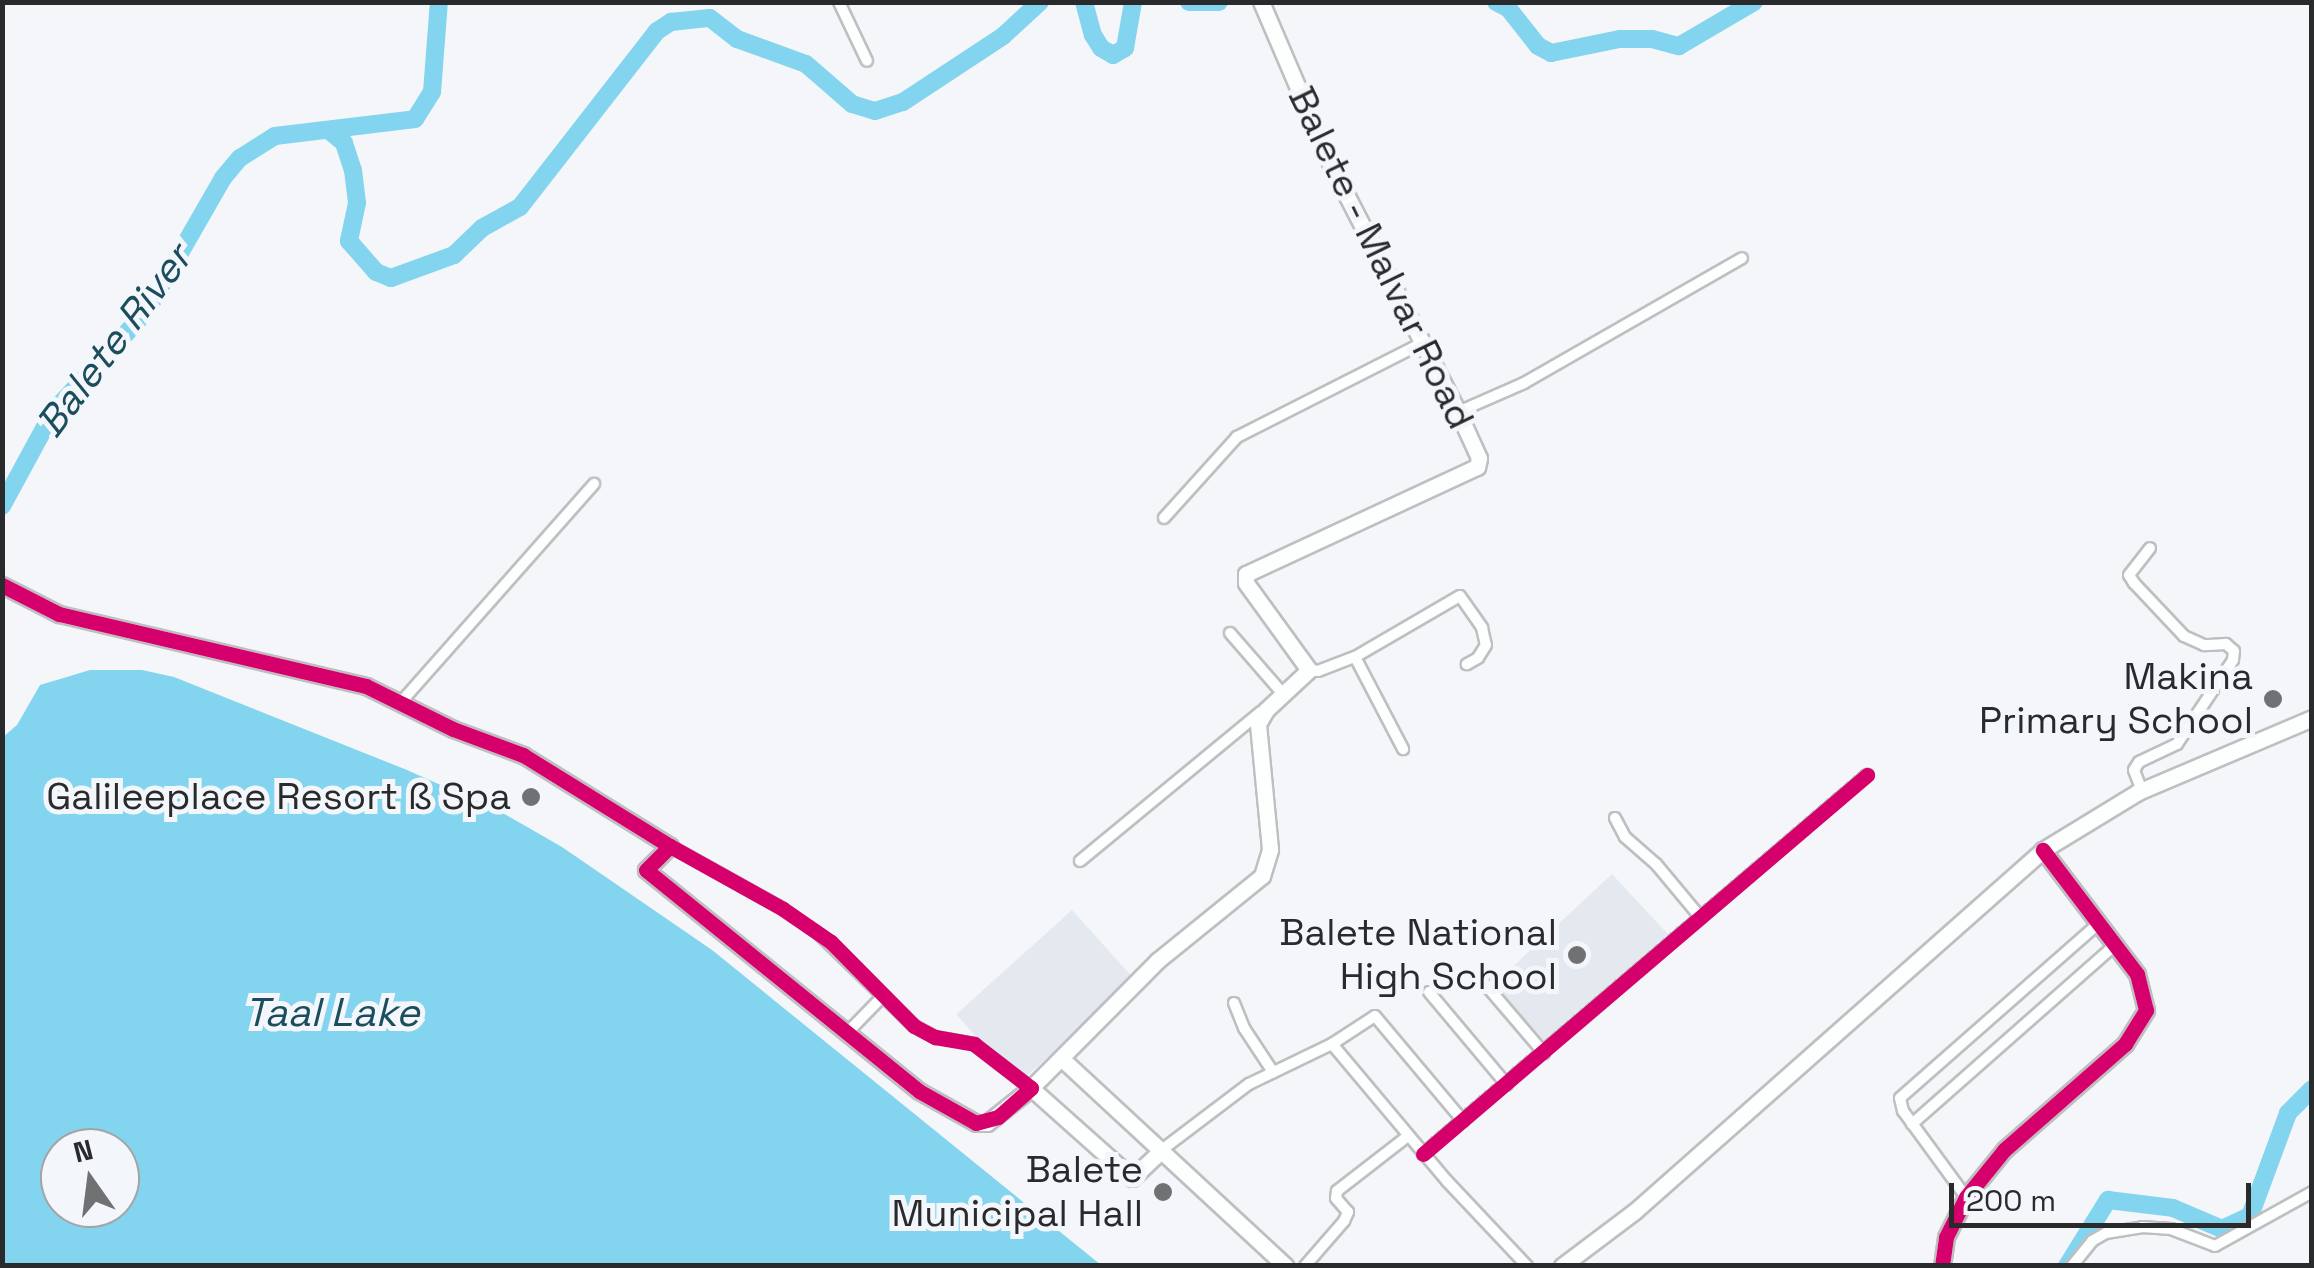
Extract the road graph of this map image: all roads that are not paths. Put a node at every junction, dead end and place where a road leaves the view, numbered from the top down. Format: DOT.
graph roads {
  1 [pos="840,2"];
  2 [pos="1262,7"];
  3 [pos="867,61"];
  4 [pos="1742,258"];
  5 [pos="1424,342"];
  6 [pos="1458,412"];
  7 [pos="594,484"];
  8 [pos="1164,518"];
  9 [pos="2150,548"];
  10 [pos="4,586"];
  11 [pos="1230,633"];
  12 [pos="1356,657"];
  13 [pos="1467,664"];
  14 [pos="1309,670"];
  15 [pos="1283,694"];
  16 [pos="402,701"];
  17 [pos="1266,710"];
  18 [pos="2312,718"];
  19 [pos="1403,749"];
  20 [pos="1866,776"];
  21 [pos="2142,790"];
  22 [pos="1616,818"];
  23 [pos="670,846"];
  24 [pos="2043,850"];
  25 [pos="1080,860"];
  26 [pos="782,909"];
  27 [pos="1701,918"];
  28 [pos="2096,925"];
  29 [pos="820,936"];
  30 [pos="2112,947"];
  31 [pos="1485,984"];
  32 [pos="1430,992"];
  33 [pos="883,996"];
  34 [pos="1234,1003"];
  35 [pos="847,1033"];
  36 [pos="1332,1044"];
  37 [pos="1544,1053"];
  38 [pos="1061,1058"];
  39 [pos="1273,1072"];
  40 [pos="1507,1085"];
  41 [pos="1031,1088"];
  42 [pos="1463,1121"];
  43 [pos="1912,1124"];
  44 [pos="1408,1136"];
  45 [pos="1164,1150"];
  46 [pos="1423,1154"];
  47 [pos="2312,1192"];
  48 [pos="1966,1197"];
  49 [pos="1286,1266"];
  50 [pos="1305,1266"];
  51 [pos="1528,1266"];
  52 [pos="1562,1266"];
  53 [pos="1942,1266"];
  54 [pos="2072,1266"];
  1 -- 3 [label="street"];
  2 -- 5 [label="main road, Balete - Malvar Road"];
  4 -- 6 [label="street"];
  5 -- 6 [label="main road, Balete - Malvar Road"];
  5 -- 8 [label="street"];
  6 -- 14 [label="main road, Balete - Malvar Road"];
  7 -- 16 [label="street"];
  9 -- 21 [label="street"];
  10 -- 16 [label="main road"];
  11 -- 15 [label="street"];
  12 -- 13 [label="street"];
  12 -- 14 [label="street"];
  12 -- 19 [label="street"];
  14 -- 15 [label="main road"];
  15 -- 17 [label="main road"];
  16 -- 23 [label="main road"];
  17 -- 25 [label="street"];
  17 -- 38 [label="main road"];
  18 -- 21 [label="main road"];
  20 -- 27 [label="street"];
  21 -- 24 [label="main road"];
  22 -- 27 [label="street"];
  23 -- 26 [label="street"];
  23 -- 35 [label="main road"];
  24 -- 28 [label="main road"];
  24 -- 52 [label="main road"];
  27 -- 37 [label="street"];
  28 -- 30 [label="main road"];
  28 -- 43 [label="street"];
  29 -- 33 [label="street"];
  30 -- 43 [label="street"];
  30 -- 48 [label="main road"];
  31 -- 37 [label="street"];
  32 -- 40 [label="street"];
  33 -- 35 [label="street"];
  33 -- 41 [label="street"];
  34 -- 39 [label="street"];
  35 -- 41 [label="main road"];
  36 -- 39 [label="street"];
  36 -- 42 [label="street"];
  36 -- 44 [label="street"];
  37 -- 40 [label="street"];
  38 -- 41 [label="main road"];
  38 -- 45 [label="main road"];
  39 -- 45 [label="street"];
  40 -- 42 [label="street"];
  41 -- 45 [label="main road"];
  42 -- 46 [label="street"];
  43 -- 48 [label="street"];
  44 -- 46 [label="street"];
  44 -- 50 [label="street"];
  45 -- 49 [label="main road"];
  46 -- 51 [label="street"];
  47 -- 54 [label="street"];
  48 -- 53 [label="main road"];
}
